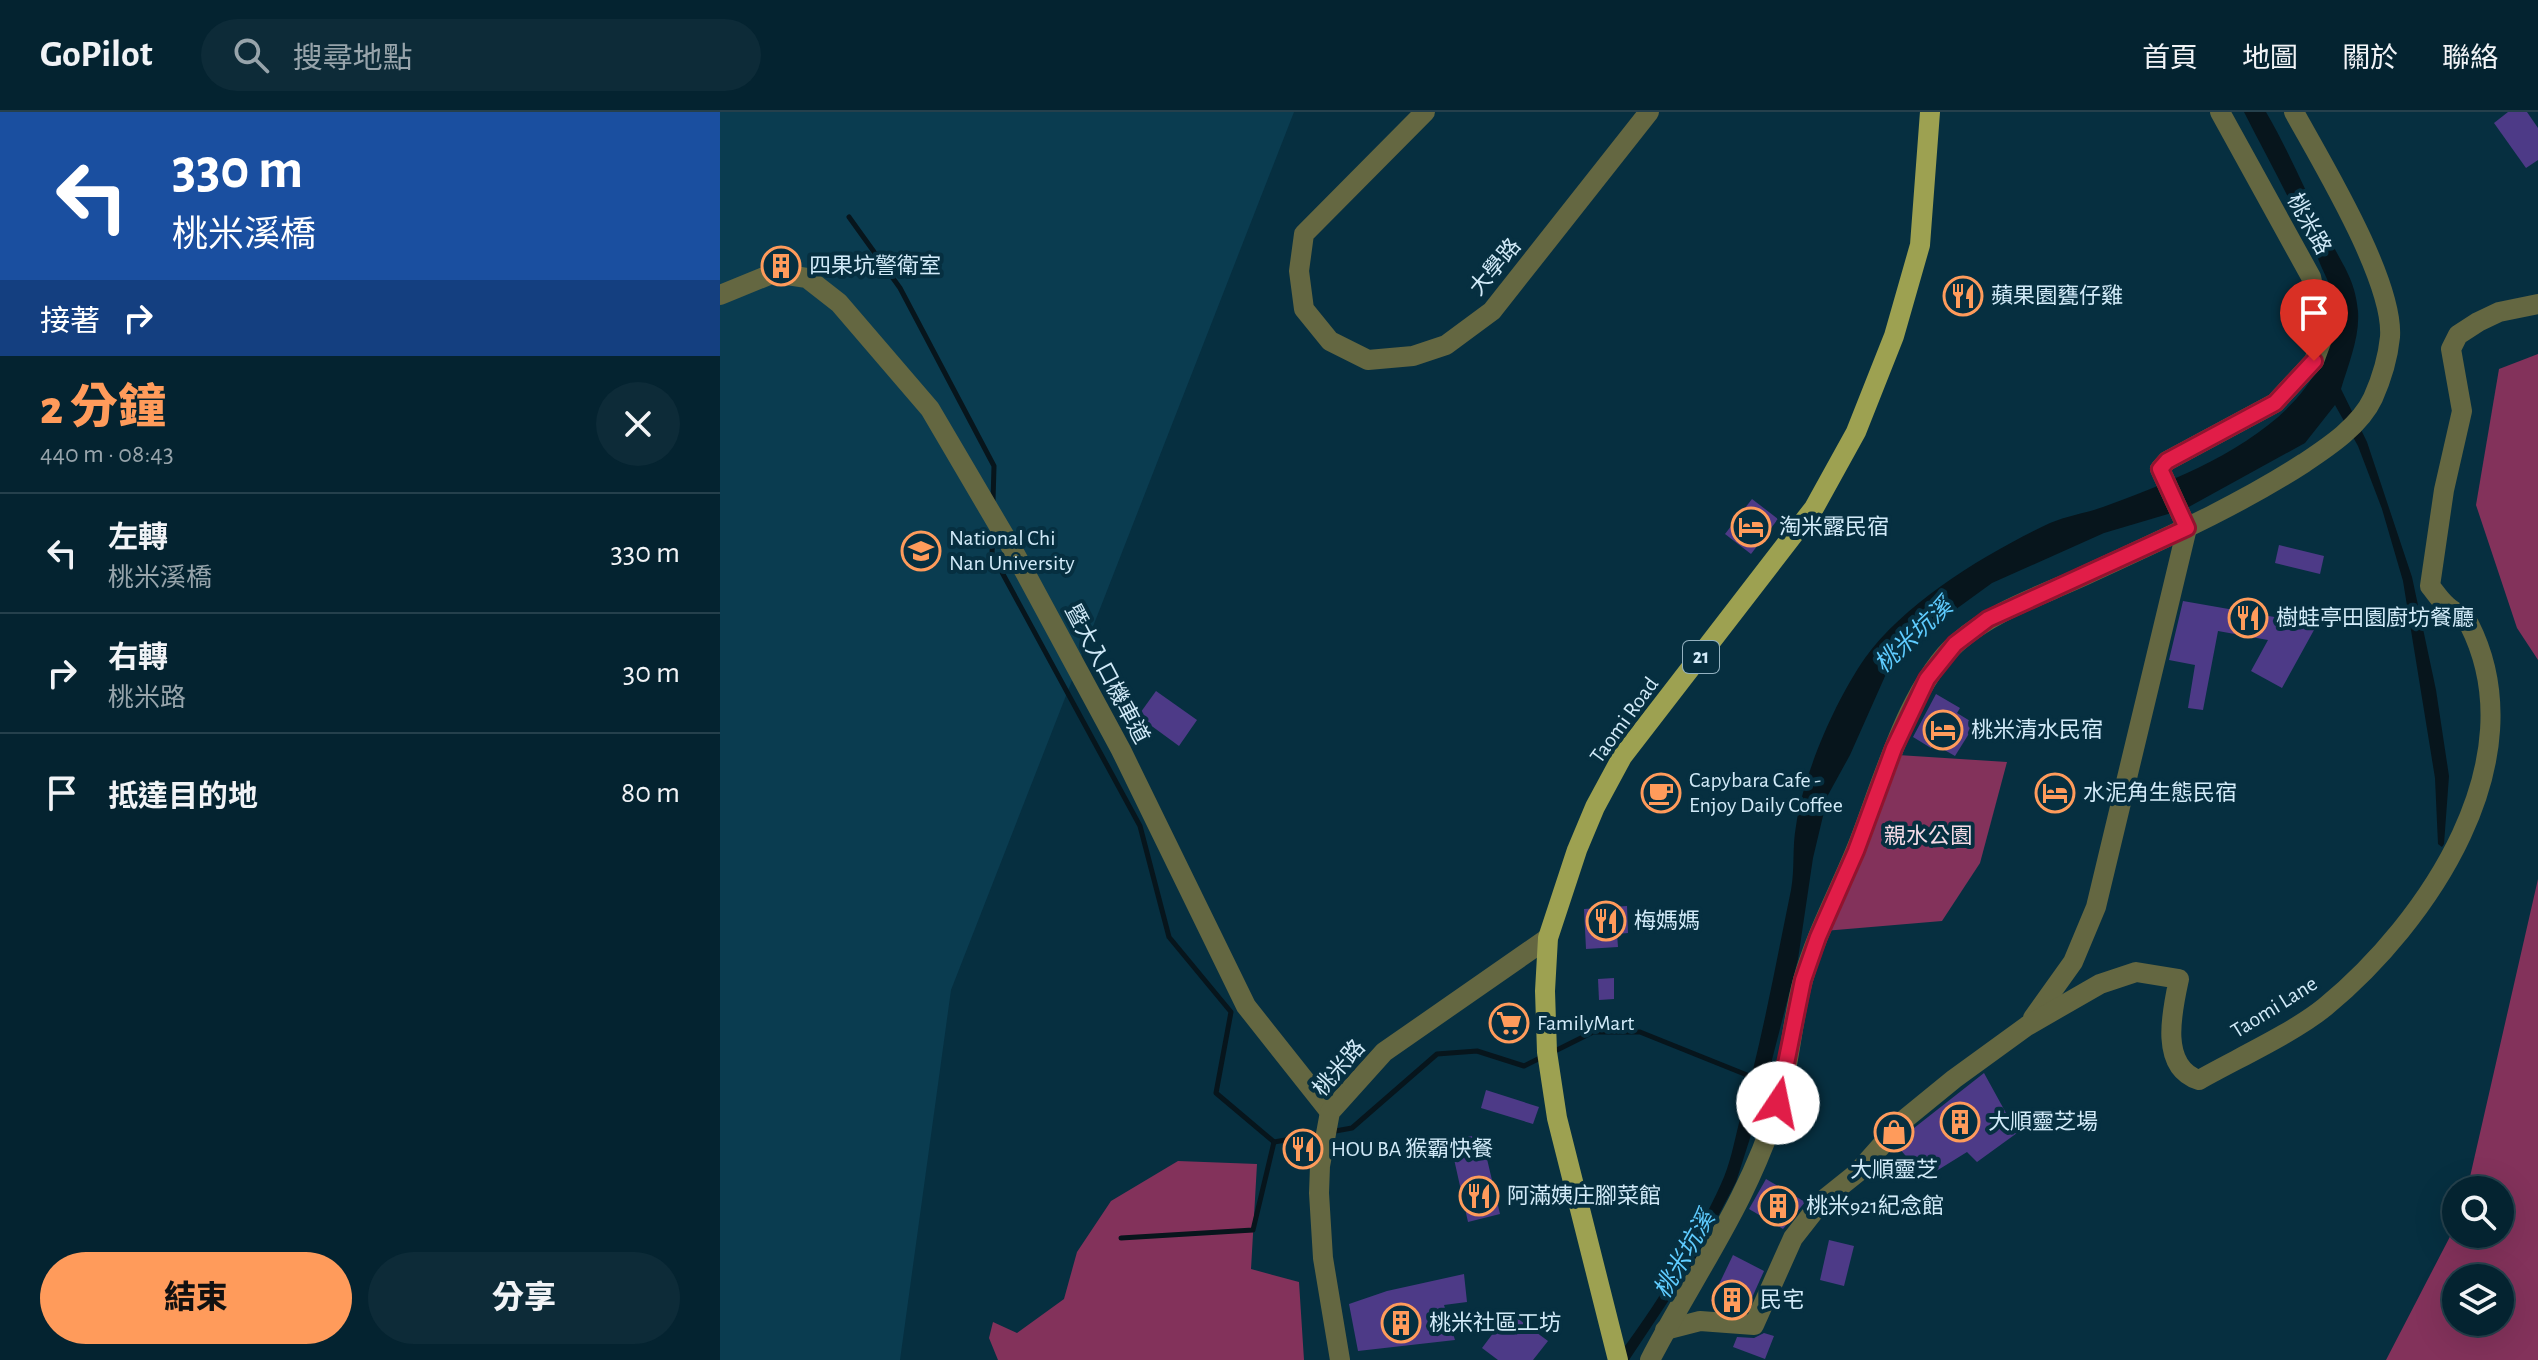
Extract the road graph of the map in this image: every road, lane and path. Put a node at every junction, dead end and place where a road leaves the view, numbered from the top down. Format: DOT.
graph roads {
  1 [pos="1425,112"];
  2 [pos="1649,112"];
  3 [pos="1930,112"];
  4 [pos="2220,112"];
  5 [pos="2294,112"];
  6 [pos="720,295"];
  7 [pos="2538,304"];
  8 [pos="2184,523"];
  9 [pos="1548,938"];
  10 [pos="2027,1026"];
  11 [pos="1330,1112"];
  12 [pos="1665,1330"];
  13 [pos="1340,1360"];
  14 [pos="1618,1360"];
  15 [pos="1650,1360"];
  1 -- 2 [label="street, 大學路"];
  3 -- 9 [label="main road, Taomi Road / 21"];
  4 -- 8 [label="street, 桃米路"];
  5 -- 8 [label="street"];
  6 -- 11 [label="street, 暨大入口機車道"];
  7 -- 10 [label="street, Taomi Lane"];
  8 -- 10 [label="street"];
  8 -- 12 [label="street"];
  9 -- 11 [label="street, 桃米路"];
  9 -- 14 [label="main road, 21"];
  10 -- 12 [label="street, Taomi Lane"];
  11 -- 13 [label="street, 桃米路"];
  12 -- 15 [label="street"];
}
